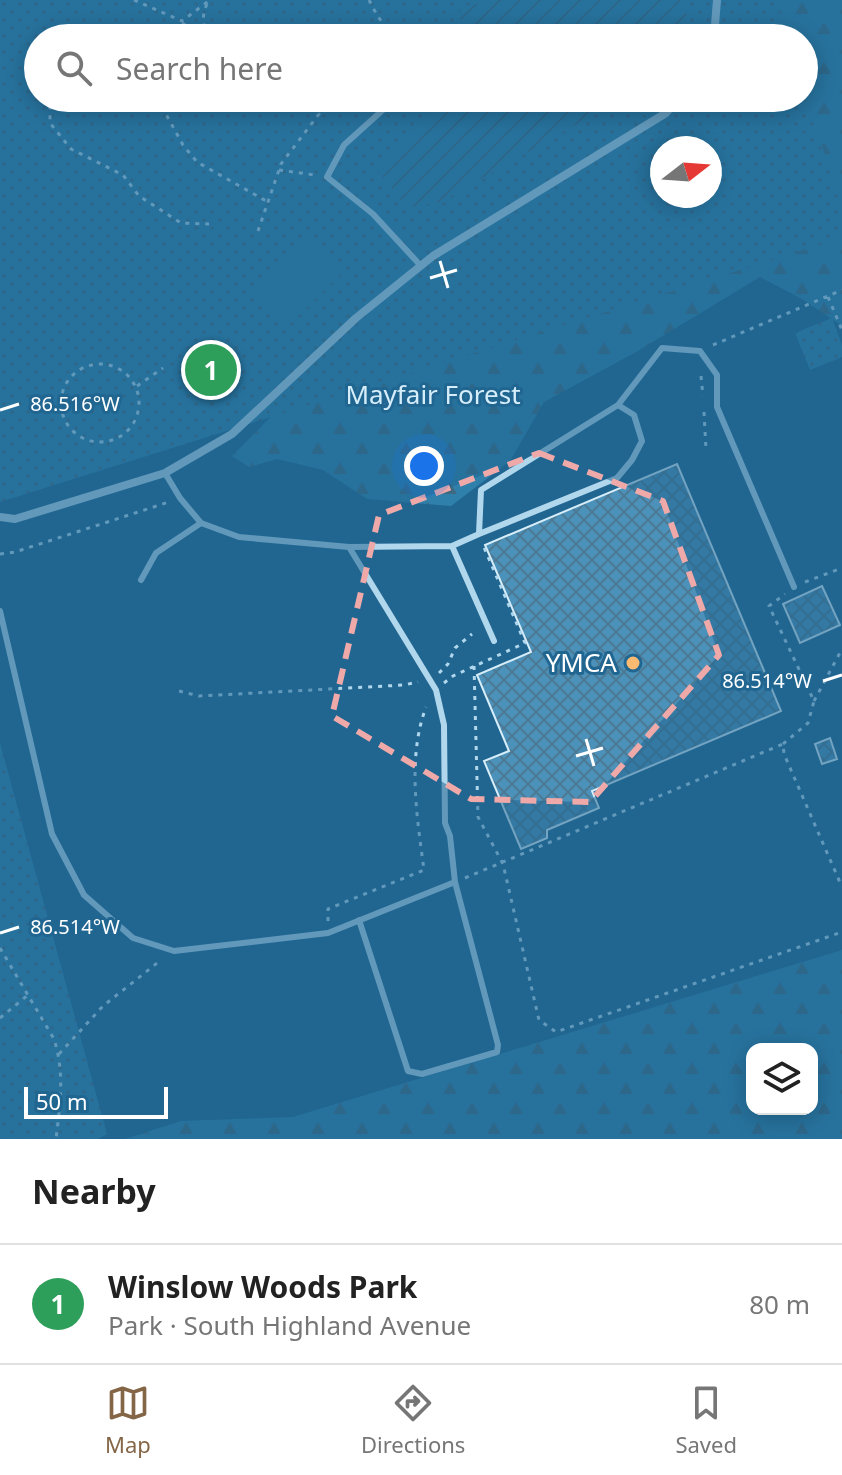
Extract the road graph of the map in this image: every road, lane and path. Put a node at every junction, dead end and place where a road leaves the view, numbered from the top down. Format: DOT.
graph roads {
  1 [pos="134,0"];
  2 [pos="369,0"];
  3 [pos="717,0"];
  4 [pos="209,1"];
  5 [pos="182,21"];
  6 [pos="185,24"];
  7 [pos="203,24"];
  8 [pos="384,24"];
  9 [pos="715,24"];
  10 [pos="50,112"];
  11 [pos="165,112"];
  12 [pos="316,112"];
  13 [pos="381,112"];
  14 [pos="667,112"];
  15 [pos="279,170"];
  16 [pos="327,177"];
  17 [pos="268,202"];
  18 [pos="209,224"];
  19 [pos="258,231"];
  20 [pos="421,266"];
  21 [pos="842,290"];
  22 [pos="828,296"];
  23 [pos="842,330"];
  24 [pos="700,351"];
  25 [pos="163,368"];
  26 [pos="136,386"];
  27 [pos="618,405"];
  28 [pos="165,473"];
  29 [pos="180,498"];
  30 [pos="0,517"];
  31 [pos="201,523"];
  32 [pos="479,534"];
  33 [pos="452,546"];
  34 [pos="349,547"];
  35 [pos="0,554"];
  36 [pos="842,568"];
  37 [pos="141,580"];
  38 [pos="794,587"];
  39 [pos="0,611"];
  40 [pos="472,634"];
  41 [pos="494,641"];
  42 [pos="842,649"];
  43 [pos="474,666"];
  44 [pos="431,679"];
  45 [pos="436,690"];
  46 [pos="179,691"];
  47 [pos="814,701"];
  48 [pos="783,744"];
  49 [pos="503,864"];
  50 [pos="455,882"];
  51 [pos="842,887"];
  52 [pos="359,920"];
  53 [pos="842,932"];
  54 [pos="328,933"];
  55 [pos="0,948"];
  56 [pos="174,951"];
  57 [pos="28,995"];
  58 [pos="0,1018"];
  59 [pos="59,1054"];
  60 [pos="56,1139"];
  1 -- 5 [label="path"];
  2 -- 8 [label="path"];
  3 -- 9 [label="street"];
  4 -- 5 [label="path"];
  4 -- 7 [label="path"];
  5 -- 6 [label="path"];
  10 -- 18 [label="path"];
  11 -- 17 [label="path"];
  12 -- 15 [label="path"];
  13 -- 16 [label="lane"];
  14 -- 20 [label="street"];
  15 -- 16 [label="path"];
  15 -- 17 [label="path"];
  16 -- 20 [label="lane"];
  17 -- 19 [label="path"];
  20 -- 28 [label="street"];
  21 -- 22 [label="path"];
  22 -- 23 [label="path"];
  22 -- 24 [label="path"];
  24 -- 27 [label="lane"];
  24 -- 38 [label="lane"];
  25 -- 26 [label="path"];
  26 -- 26 [label="path"];
  27 -- 32 [label="lane"];
  27 -- 32 [label="lane"];
  28 -- 29 [label="lane"];
  28 -- 30 [label="street"];
  29 -- 31 [label="lane"];
  29 -- 35 [label="path"];
  31 -- 34 [label="lane"];
  31 -- 37 [label="lane"];
  32 -- 33 [label="lane"];
  32 -- 43 [label="path"];
  33 -- 34 [label="lane"];
  33 -- 41 [label="lane"];
  34 -- 44 [label="lane"];
  36 -- 38 [label="path"];
  38 -- 47 [label="path"];
  39 -- 56 [label="lane"];
  40 -- 44 [label="path"];
  42 -- 47 [label="path"];
  43 -- 45 [label="path"];
  43 -- 49 [label="path"];
  44 -- 45 [label="lane"];
  44 -- 46 [label="path"];
  45 -- 50 [label="lane"];
  45 -- 54 [label="path"];
  47 -- 48 [label="path"];
  48 -- 49 [label="path"];
  48 -- 51 [label="path"];
  49 -- 50 [label="path"];
  49 -- 53 [label="path"];
  50 -- 52 [label="lane"];
  50 -- 52 [label="lane"];
  52 -- 54 [label="lane"];
  54 -- 56 [label="lane"];
  55 -- 57 [label="path"];
  56 -- 59 [label="path"];
  57 -- 58 [label="path"];
  57 -- 59 [label="path"];
  59 -- 60 [label="path"];
}
